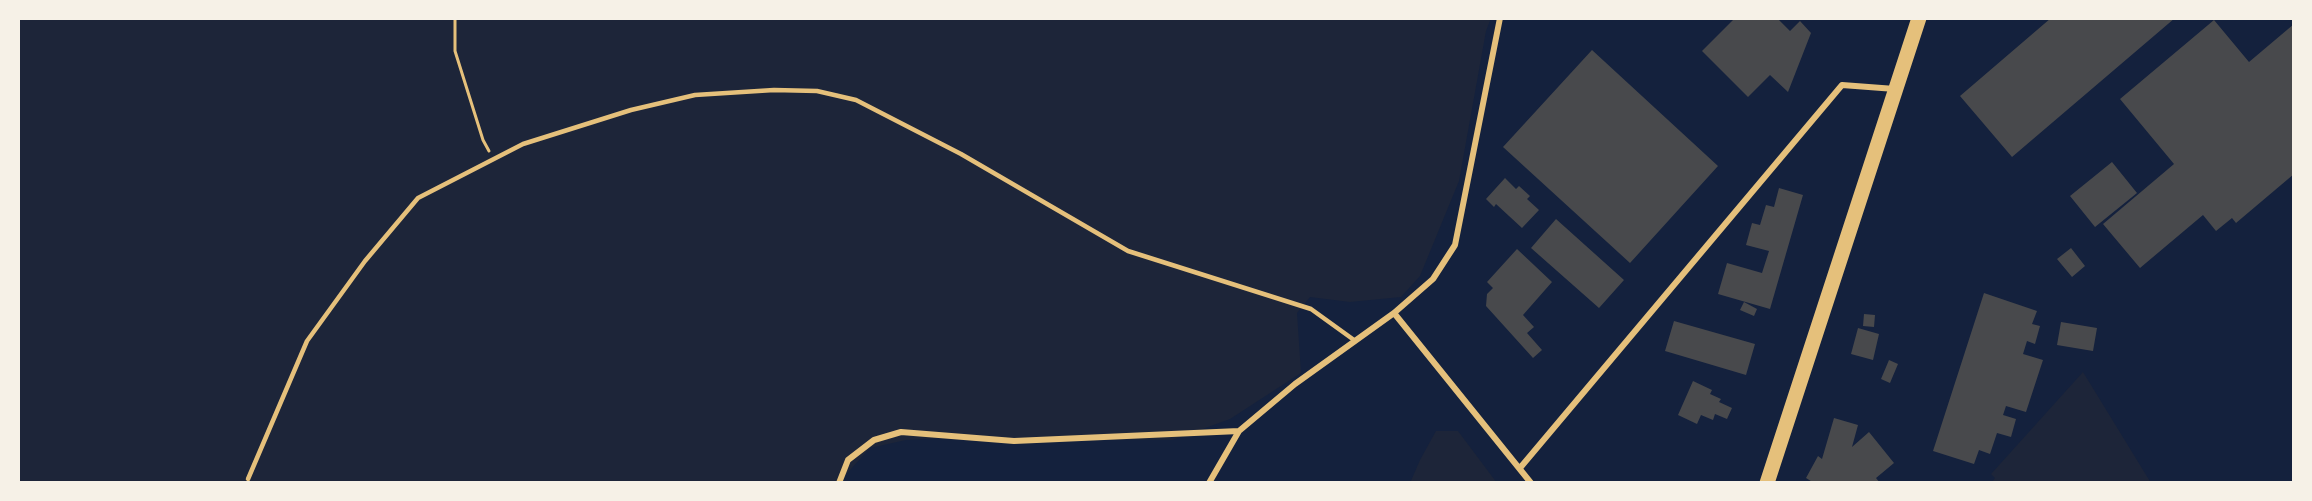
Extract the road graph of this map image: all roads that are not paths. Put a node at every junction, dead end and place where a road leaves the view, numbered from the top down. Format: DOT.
graph roads {
  1 [pos="1500,18"];
  2 [pos="1919,22"];
  3 [pos="1895,89"];
  4 [pos="1394,313"];
  5 [pos="1354,340"];
  6 [pos="1239,431"];
  7 [pos="1520,468"];
  8 [pos="248,479"];
  9 [pos="839,483"];
  10 [pos="1209,483"];
  11 [pos="1531,483"];
  12 [pos="1767,483"];
  1 -- 4 [label="street"];
  2 -- 3 [label="main road"];
  3 -- 7 [label="street"];
  3 -- 12 [label="main road"];
  4 -- 5 [label="street"];
  4 -- 7 [label="street"];
  5 -- 6 [label="street"];
  5 -- 8 [label="lane"];
  6 -- 9 [label="street"];
  6 -- 10 [label="street"];
  7 -- 11 [label="street"];
}
